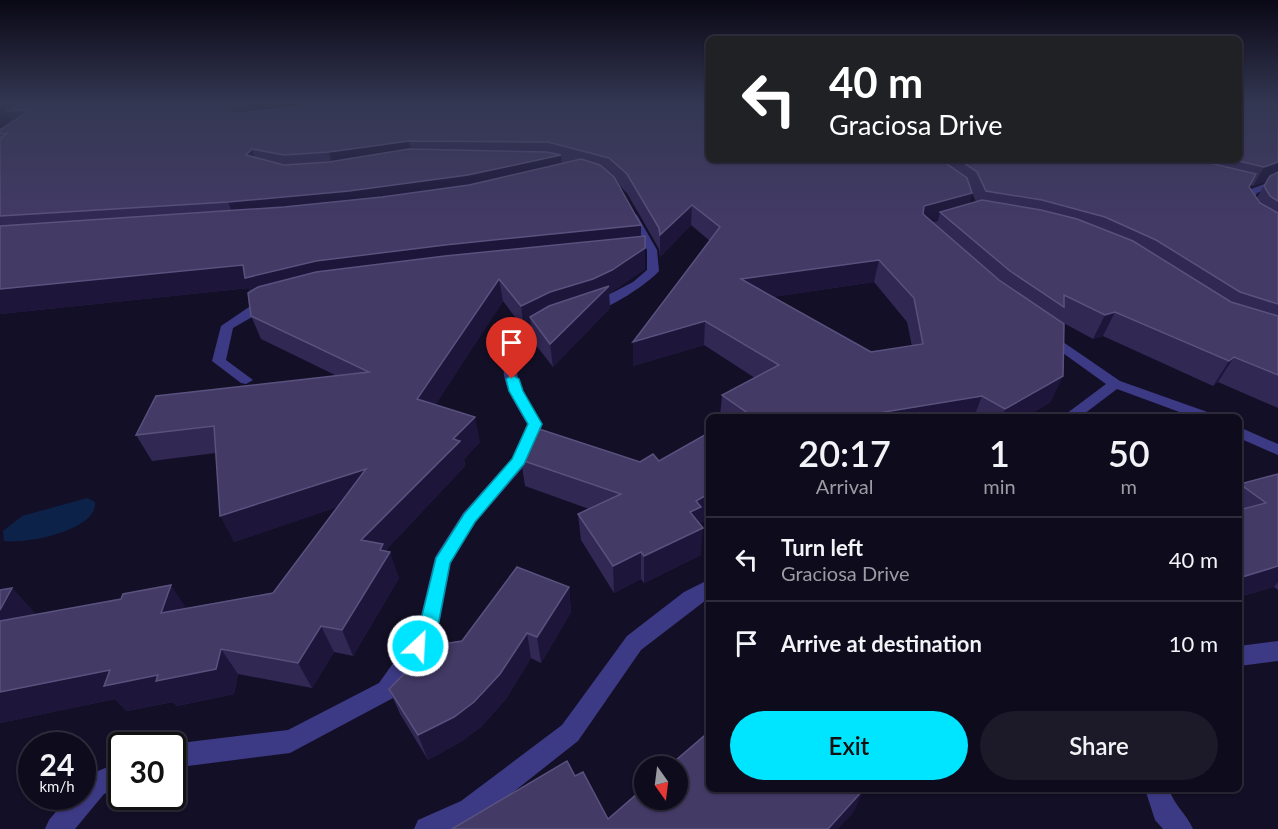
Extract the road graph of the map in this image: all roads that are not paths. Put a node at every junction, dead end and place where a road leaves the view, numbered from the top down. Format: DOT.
graph roads {
  1 [pos="1278,182"];
  2 [pos="1243,188"];
  3 [pos="1254,191"];
  4 [pos="626,204"];
  5 [pos="1278,236"];
  6 [pos="282,299"];
  7 [pos="580,312"];
  8 [pos="560,319"];
  9 [pos="1042,331"];
  10 [pos="246,380"];
  11 [pos="1115,384"];
  12 [pos="1074,414"];
  13 [pos="1200,414"];
  14 [pos="1242,433"];
  15 [pos="1278,450"];
  16 [pos="706,589"];
  17 [pos="1278,651"];
  18 [pos="1242,656"];
  19 [pos="186,754"];
  20 [pos="108,779"];
  21 [pos="1158,792"];
  22 [pos="58,829"];
  23 [pos="427,829"];
  24 [pos="1180,829"];
  1 -- 3 [label="street"];
  2 -- 3 [label="street"];
  3 -- 5 [label="street"];
  4 -- 7 [label="street"];
  6 -- 10 [label="street"];
  8 -- 19 [label="street"];
  9 -- 11 [label="street"];
  11 -- 12 [label="street"];
  11 -- 13 [label="street"];
  14 -- 15 [label="street"];
  16 -- 23 [label="street"];
  17 -- 18 [label="street"];
  20 -- 22 [label="street"];
  21 -- 24 [label="street"];
}
